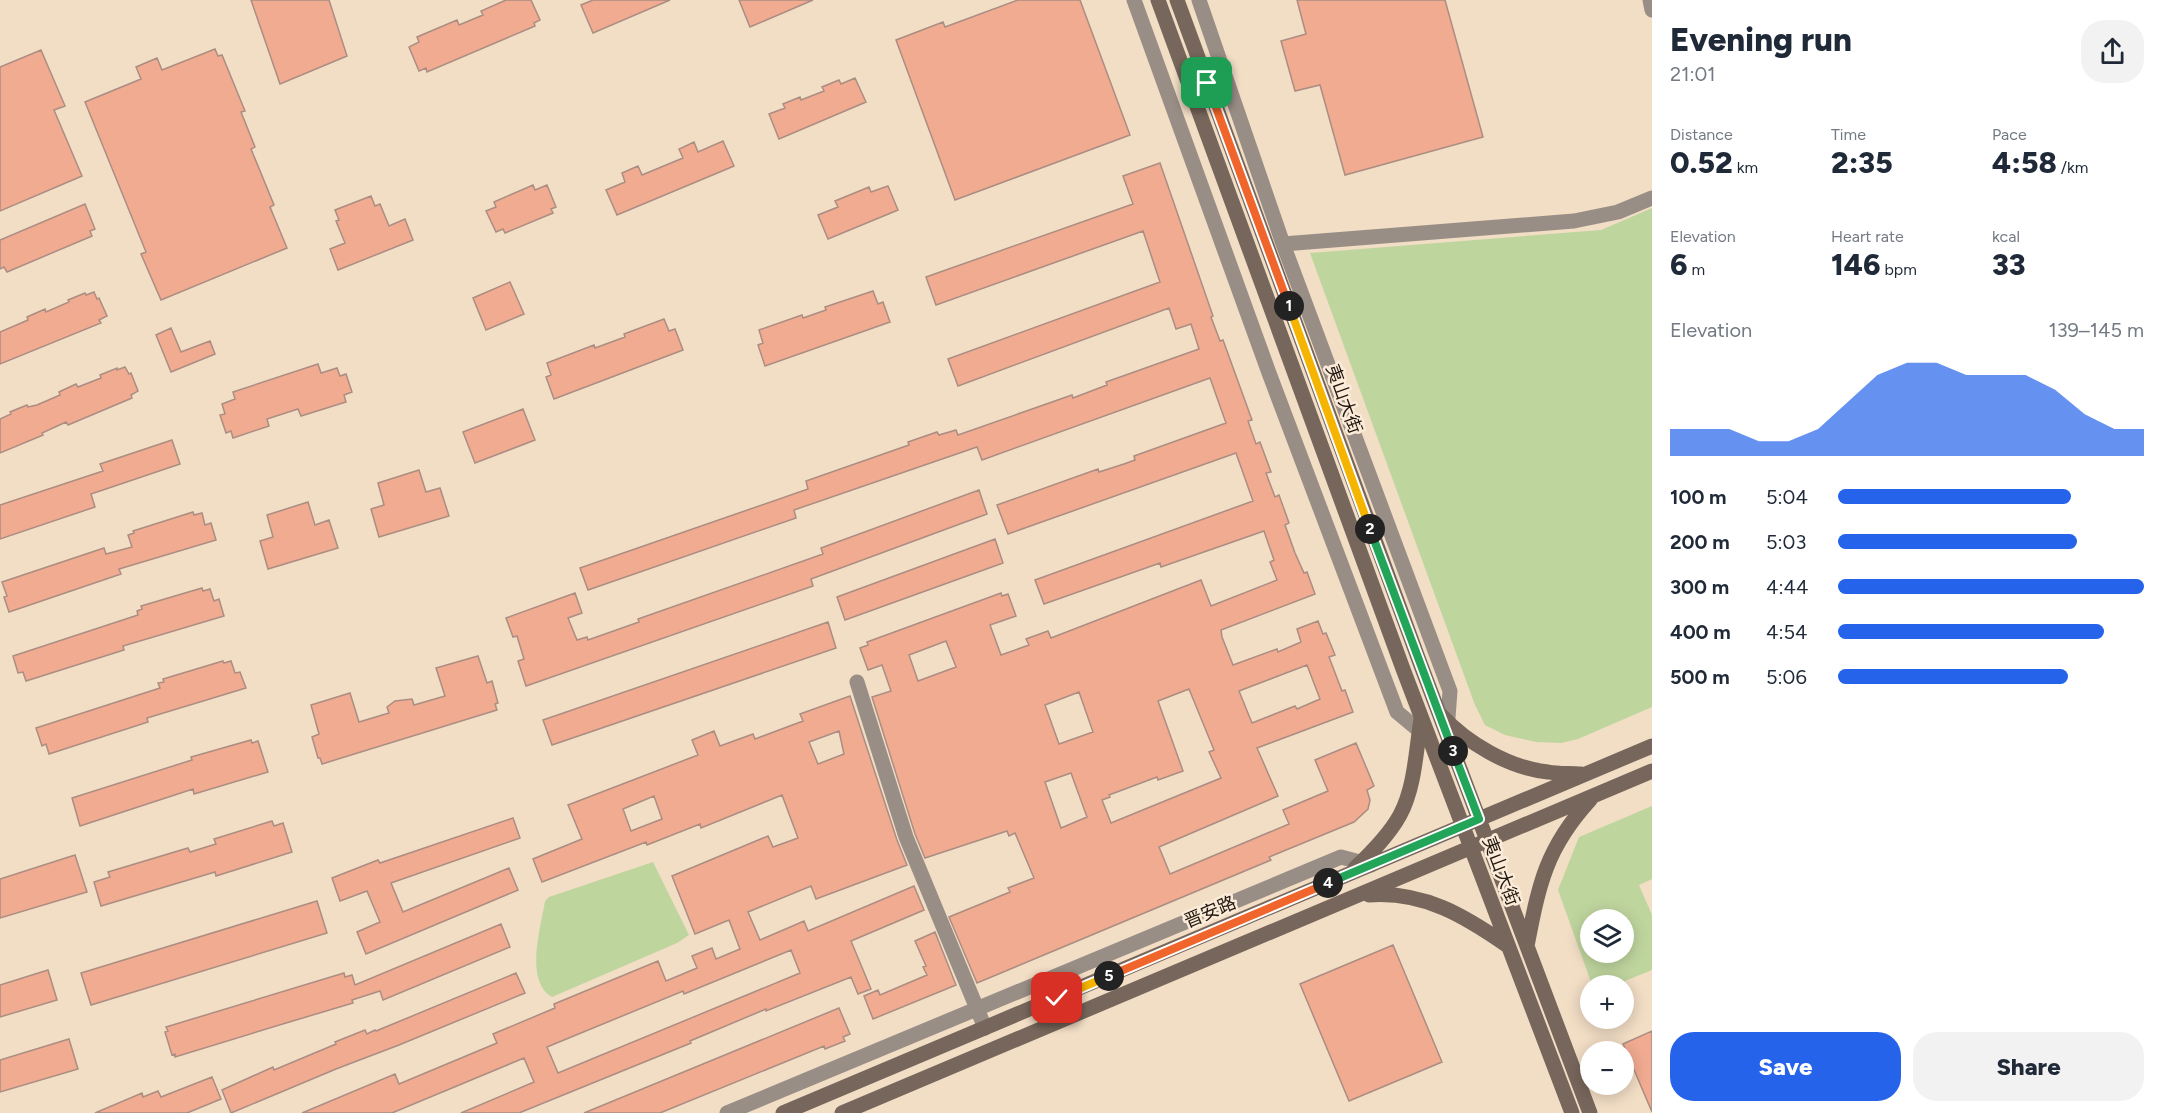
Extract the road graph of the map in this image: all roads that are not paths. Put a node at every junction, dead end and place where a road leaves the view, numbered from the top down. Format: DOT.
graph roads {
  1 [pos="1134,0"];
  2 [pos="1158,0"];
  3 [pos="1177,0"];
  4 [pos="1199,0"];
  5 [pos="1650,0"];
  6 [pos="1652,10"];
  7 [pos="1652,198"];
  8 [pos="1283,244"];
  9 [pos="857,682"];
  10 [pos="1444,722"];
  11 [pos="1423,729"];
  12 [pos="1652,746"];
  13 [pos="1652,771"];
  14 [pos="1587,774"];
  15 [pos="1593,796"];
  16 [pos="1479,819"];
  17 [pos="1463,826"];
  18 [pos="1487,841"];
  19 [pos="1471,848"];
  20 [pos="1366,864"];
  21 [pos="1357,896"];
  22 [pos="1509,946"];
  23 [pos="1527,946"];
  24 [pos="977,1009"];
  25 [pos="985,1028"];
  26 [pos="727,1113"];
  27 [pos="783,1113"];
  28 [pos="842,1113"];
  29 [pos="1572,1113"];
  30 [pos="1590,1113"];
  1 -- 11 [label="street"];
  2 -- 11 [label="main road, 夷山大街"];
  3 -- 10 [label="main road, 夷山大街"];
  4 -- 8 [label="street"];
  5 -- 6 [label="street"];
  7 -- 8 [label="street"];
  8 -- 10 [label="street"];
  9 -- 24 [label="street"];
  10 -- 14 [label="main road"];
  10 -- 16 [label="main road, 夷山大街"];
  11 -- 17 [label="main road, 夷山大街"];
  11 -- 20 [label="main road"];
  12 -- 14 [label="main road, 晋安路"];
  13 -- 15 [label="main road"];
  14 -- 16 [label="main road, 晋安路"];
  15 -- 18 [label="main road"];
  15 -- 23 [label="main road"];
  16 -- 17 [label="main road, 晋安路"];
  16 -- 18 [label="main road, 夷山大街"];
  17 -- 19 [label="main road, 夷山大街"];
  17 -- 20 [label="main road, 晋安路"];
  18 -- 19 [label="main road"];
  18 -- 23 [label="main road, 夷山大街"];
  19 -- 21 [label="main road"];
  19 -- 22 [label="main road, 夷山大街"];
  20 -- 24 [label="street"];
  20 -- 25 [label="main road, 晋安路"];
  21 -- 22 [label="main road"];
  21 -- 28 [label="main road"];
  22 -- 29 [label="main road, 夷山大街"];
  23 -- 30 [label="main road, 夷山大街"];
  24 -- 25 [label="street"];
  24 -- 26 [label="street"];
  25 -- 27 [label="main road, 晋安路"];
}
